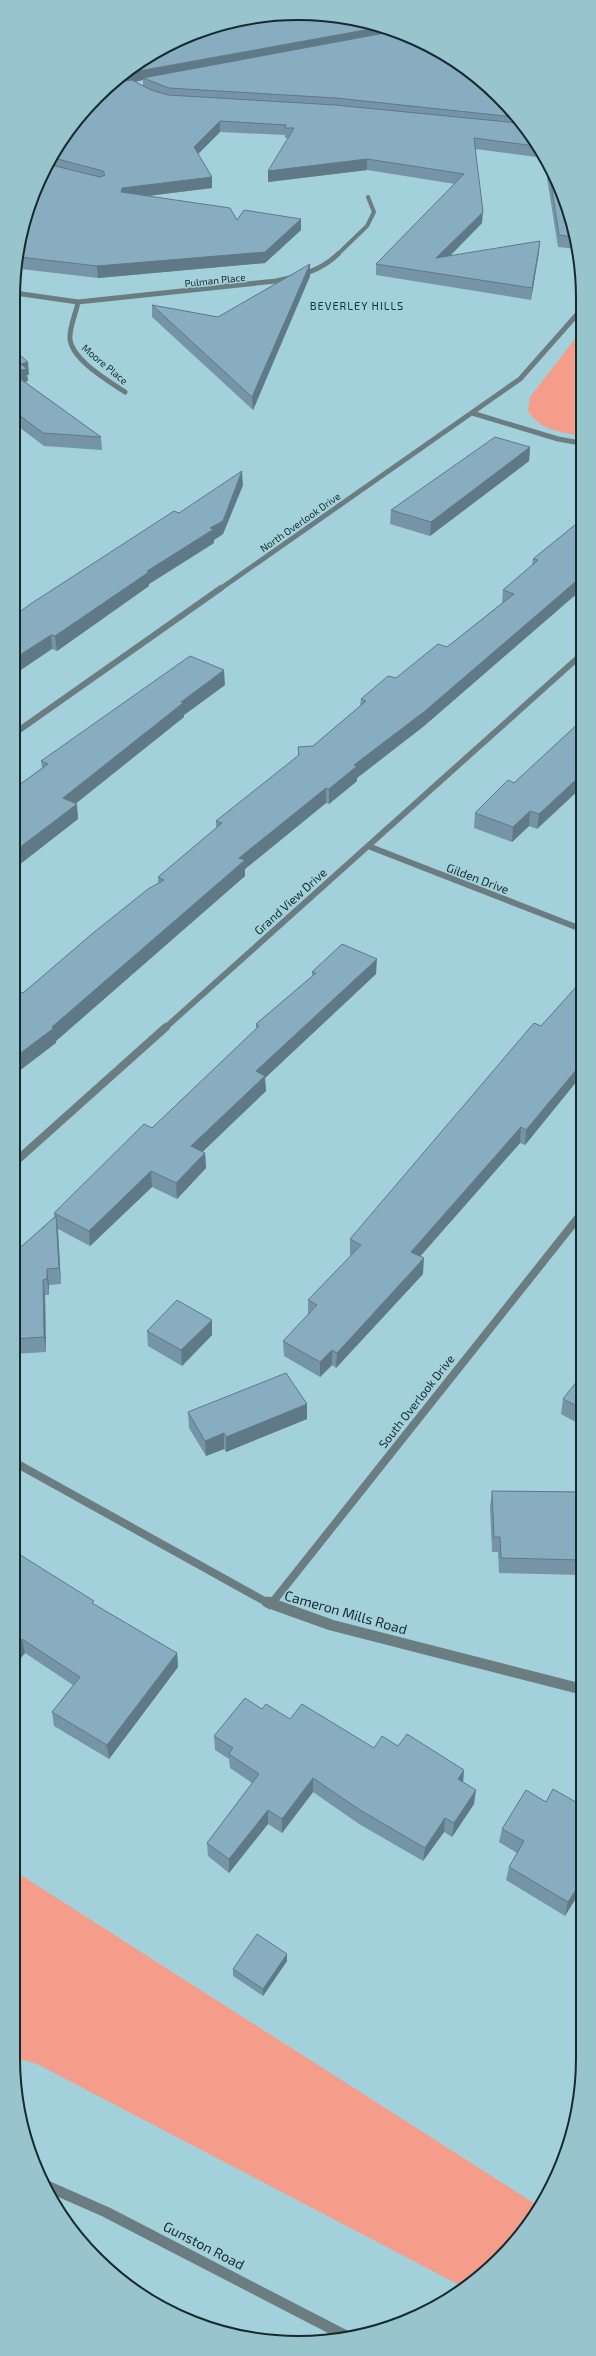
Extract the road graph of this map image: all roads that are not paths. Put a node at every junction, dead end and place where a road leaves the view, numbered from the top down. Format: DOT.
graph roads {
  1 [pos="368,196"];
  2 [pos="20,294"];
  3 [pos="78,302"];
  4 [pos="576,316"];
  5 [pos="125,392"];
  6 [pos="472,413"];
  7 [pos="576,442"];
  8 [pos="576,659"];
  9 [pos="20,729"];
  10 [pos="368,846"];
  11 [pos="576,927"];
  12 [pos="20,1158"];
  13 [pos="576,1220"];
  14 [pos="20,1465"];
  15 [pos="270,1604"];
  16 [pos="576,1688"];
  17 [pos="53,2189"];
  18 [pos="340,2333"];
  1 -- 3 [label="street, Pulman Place"];
  2 -- 3 [label="street, Pulman Place"];
  3 -- 5 [label="street, Moore Place"];
  4 -- 6 [label="street, North Overlook Drive"];
  6 -- 7 [label="street"];
  6 -- 9 [label="street, North Overlook Drive"];
  8 -- 10 [label="street, Grand View Drive"];
  10 -- 11 [label="street, Gilden Drive"];
  10 -- 12 [label="street, Grand View Drive"];
  13 -- 15 [label="street, South Overlook Drive"];
  14 -- 15 [label="street, Cameron Mills Road"];
  15 -- 16 [label="street, Cameron Mills Road"];
  17 -- 18 [label="street, Gunston Road"];
}
